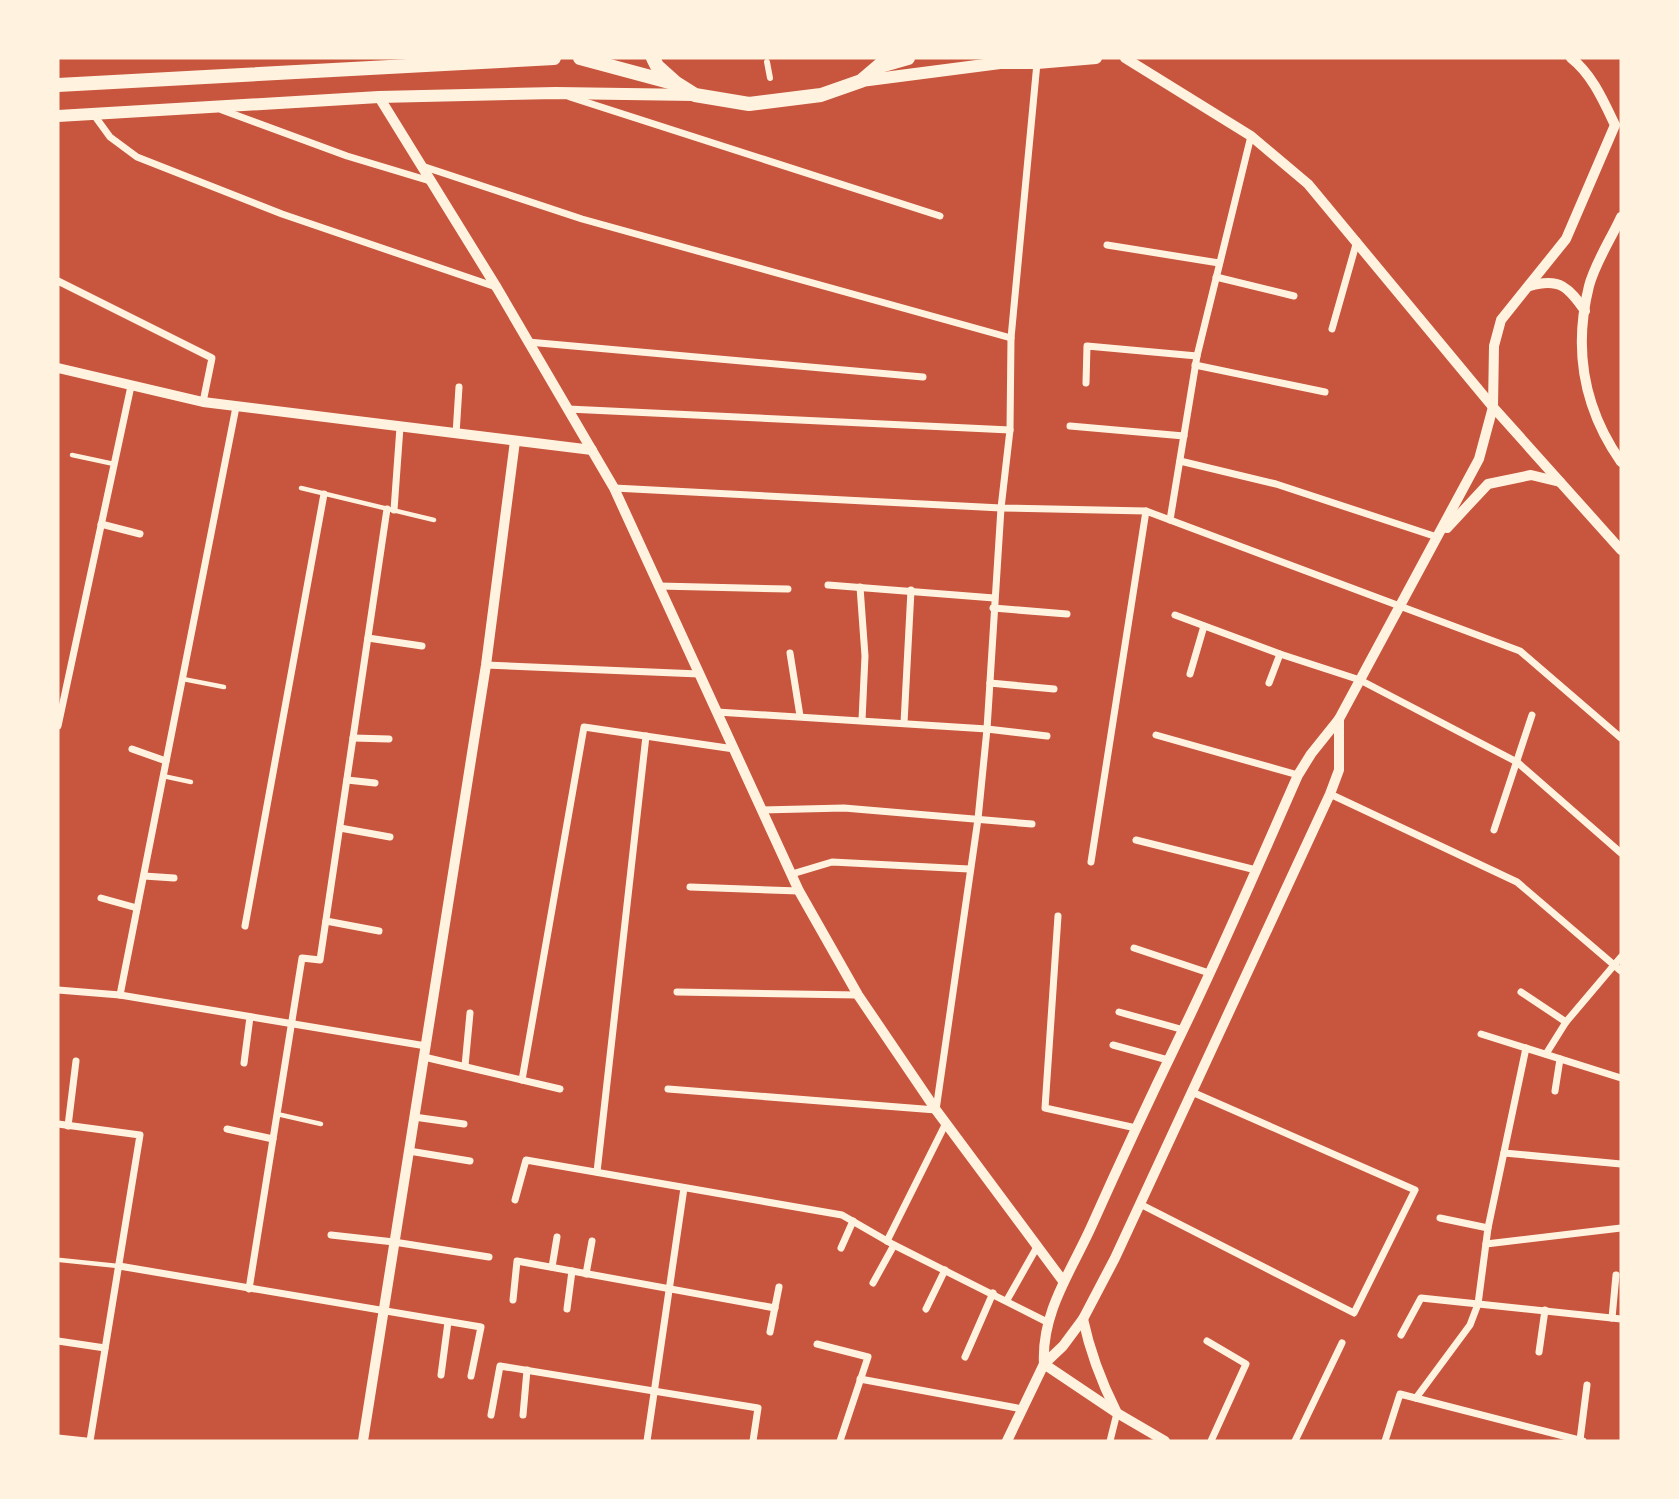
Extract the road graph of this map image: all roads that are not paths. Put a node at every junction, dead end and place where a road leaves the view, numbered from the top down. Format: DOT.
graph roads {
  1 [pos="554,58"];
  2 [pos="580,58"];
  3 [pos="653,58"];
  4 [pos="908,58"];
  5 [pos="1096,58"];
  6 [pos="1125,58"];
  7 [pos="1571,58"];
  8 [pos="767,62"];
  9 [pos="883,62"];
  10 [pos="1038,63"];
  11 [pos="770,78"];
  12 [pos="862,81"];
  13 [pos="676,83"];
  14 [pos="58,85"];
  15 [pos="556,93"];
  16 [pos="695,95"];
  17 [pos="379,97"];
  18 [pos="215,107"];
  19 [pos="94,114"];
  20 [pos="58,116"];
  21 [pos="1618,121"];
  22 [pos="1251,136"];
  23 [pos="421,166"];
  24 [pos="430,181"];
  25 [pos="940,216"];
  26 [pos="1621,217"];
  27 [pos="1357,240"];
  28 [pos="1107,245"];
  29 [pos="1219,263"];
  30 [pos="1216,277"];
  31 [pos="58,281"];
  32 [pos="1530,286"];
  33 [pos="497,288"];
  34 [pos="1294,296"];
  35 [pos="1585,311"];
  36 [pos="1332,329"];
  37 [pos="1011,338"];
  38 [pos="528,342"];
  39 [pos="1197,356"];
  40 [pos="1195,365"];
  41 [pos="58,368"];
  42 [pos="923,377"];
  43 [pos="1086,383"];
  44 [pos="131,386"];
  45 [pos="458,387"];
  46 [pos="1325,392"];
  47 [pos="203,402"];
  48 [pos="236,407"];
  49 [pos="1493,407"];
  50 [pos="568,409"];
  51 [pos="1070,426"];
  52 [pos="400,427"];
  53 [pos="1010,430"];
  54 [pos="456,433"];
  55 [pos="1184,436"];
  56 [pos="515,441"];
  57 [pos="592,450"];
  58 [pos="72,455"];
  59 [pos="1180,461"];
  60 [pos="1621,462"];
  61 [pos="114,464"];
  62 [pos="1562,483"];
  63 [pos="301,488"];
  64 [pos="614,488"];
  65 [pos="324,494"];
  66 [pos="1001,508"];
  67 [pos="391,509"];
  68 [pos="1146,511"];
  69 [pos="434,520"];
  70 [pos="1170,520"];
  71 [pos="101,524"];
  72 [pos="140,534"];
  73 [pos="1437,537"];
  74 [pos="1621,550"];
  75 [pos="828,585"];
  76 [pos="659,586"];
  77 [pos="860,587"];
  78 [pos="788,589"];
  79 [pos="911,590"];
  80 [pos="994,598"];
  81 [pos="1400,606"];
  82 [pos="993,608"];
  83 [pos="1067,614"];
  84 [pos="1175,615"];
  85 [pos="1204,626"];
  86 [pos="368,638"];
  87 [pos="422,646"];
  88 [pos="790,653"];
  89 [pos="1280,654"];
  90 [pos="486,665"];
  91 [pos="699,674"];
  92 [pos="1190,674"];
  93 [pos="183,679"];
  94 [pos="1360,680"];
  95 [pos="990,683"];
  96 [pos="1269,683"];
  97 [pos="224,687"];
  98 [pos="1054,689"];
  99 [pos="717,712"];
  100 [pos="1532,715"];
  101 [pos="800,716"];
  102 [pos="1339,719"];
  103 [pos="862,720"];
  104 [pos="904,723"];
  105 [pos="58,726"];
  106 [pos="987,729"];
  107 [pos="1156,735"];
  108 [pos="646,736"];
  109 [pos="1047,736"];
  110 [pos="353,738"];
  111 [pos="388,738"];
  112 [pos="1621,738"];
  113 [pos="132,749"];
  114 [pos="734,749"];
  115 [pos="166,761"];
  116 [pos="1517,762"];
  117 [pos="1298,775"];
  118 [pos="163,776"];
  119 [pos="346,780"];
  120 [pos="191,782"];
  121 [pos="375,783"];
  122 [pos="1330,794"];
  123 [pos="762,810"];
  124 [pos="978,819"];
  125 [pos="1032,824"];
  126 [pos="340,828"];
  127 [pos="1494,830"];
  128 [pos="390,837"];
  129 [pos="1136,840"];
  130 [pos="1621,853"];
  131 [pos="1091,862"];
  132 [pos="969,869"];
  133 [pos="1256,870"];
  134 [pos="792,874"];
  135 [pos="144,876"];
  136 [pos="174,878"];
  137 [pos="690,887"];
  138 [pos="799,891"];
  139 [pos="101,898"];
  140 [pos="137,908"];
  141 [pos="1058,916"];
  142 [pos="326,921"];
  143 [pos="245,926"];
  144 [pos="379,931"];
  145 [pos="1134,948"];
  146 [pos="1621,957"];
  147 [pos="1614,965"];
  148 [pos="1621,971"];
  149 [pos="1209,973"];
  150 [pos="58,990"];
  151 [pos="677,992"];
  152 [pos="1521,992"];
  153 [pos="120,995"];
  154 [pos="858,996"];
  155 [pos="1119,1012"];
  156 [pos="470,1013"];
  157 [pos="250,1017"];
  158 [pos="1566,1022"];
  159 [pos="291,1024"];
  160 [pos="1184,1030"];
  161 [pos="1481,1034"];
  162 [pos="1113,1045"];
  163 [pos="1526,1048"];
  164 [pos="425,1052"];
  165 [pos="1546,1054"];
  166 [pos="1560,1059"];
  167 [pos="1168,1060"];
  168 [pos="76,1061"];
  169 [pos="244,1063"];
  170 [pos="465,1066"];
  171 [pos="1621,1077"];
  172 [pos="522,1080"];
  173 [pos="560,1089"];
  174 [pos="668,1089"];
  175 [pos="1555,1091"];
  176 [pos="1192,1092"];
  177 [pos="936,1110"];
  178 [pos="277,1114"];
  179 [pos="414,1117"];
  180 [pos="946,1123"];
  181 [pos="58,1124"];
  182 [pos="321,1124"];
  183 [pos="464,1124"];
  184 [pos="68,1126"];
  185 [pos="1136,1128"];
  186 [pos="227,1129"];
  187 [pos="273,1139"];
  188 [pos="409,1151"];
  189 [pos="1504,1153"];
  190 [pos="470,1161"];
  191 [pos="1621,1164"];
  192 [pos="597,1172"];
  193 [pos="684,1188"];
  194 [pos="515,1200"];
  195 [pos="1140,1204"];
  196 [pos="1440,1218"];
  197 [pos="853,1222"];
  198 [pos="1488,1228"];
  199 [pos="1621,1228"];
  200 [pos="331,1235"];
  201 [pos="557,1237"];
  202 [pos="592,1241"];
  203 [pos="394,1242"];
  204 [pos="891,1243"];
  205 [pos="1486,1244"];
  206 [pos="1037,1247"];
  207 [pos="841,1248"];
  208 [pos="489,1257"];
  209 [pos="60,1260"];
  210 [pos="118,1266"];
  211 [pos="552,1267"];
  212 [pos="945,1270"];
  213 [pos="572,1271"];
  214 [pos="586,1274"];
  215 [pos="1616,1275"];
  216 [pos="1063,1281"];
  217 [pos="873,1283"];
  218 [pos="779,1287"];
  219 [pos="249,1289"];
  220 [pos="669,1289"];
  221 [pos="993,1293"];
  222 [pos="513,1300"];
  223 [pos="1007,1300"];
  224 [pos="1478,1304"];
  225 [pos="775,1308"];
  226 [pos="567,1309"];
  227 [pos="926,1309"];
  228 [pos="1545,1310"];
  229 [pos="382,1312"];
  230 [pos="1612,1318"];
  231 [pos="1083,1319"];
  232 [pos="1621,1319"];
  233 [pos="449,1322"];
  234 [pos="1048,1322"];
  235 [pos="770,1332"];
  236 [pos="1401,1335"];
  237 [pos="58,1341"];
  238 [pos="1206,1341"];
  239 [pos="1342,1343"];
  240 [pos="817,1344"];
  241 [pos="105,1348"];
  242 [pos="1539,1352"];
  243 [pos="965,1357"];
  244 [pos="1044,1364"];
  245 [pos="527,1370"];
  246 [pos="441,1375"];
  247 [pos="471,1376"];
  248 [pos="860,1379"];
  249 [pos="1587,1385"];
  250 [pos="655,1391"];
  251 [pos="1416,1398"];
  252 [pos="1023,1409"];
  253 [pos="1117,1413"];
  254 [pos="491,1415"];
  255 [pos="523,1415"];
  256 [pos="58,1438"];
  257 [pos="88,1441"];
  258 [pos="363,1441"];
  259 [pos="647,1441"];
  260 [pos="753,1441"];
  261 [pos="840,1441"];
  262 [pos="1007,1441"];
  263 [pos="1110,1441"];
  264 [pos="1165,1441"];
  265 [pos="1211,1441"];
  266 [pos="1295,1441"];
  267 [pos="1385,1441"];
  268 [pos="1581,1441"];
  1 -- 14 [label="highway"];
  2 -- 13 [label="highway"];
  3 -- 13 [label="highway"];
  4 -- 9 [label="highway"];
  5 -- 10 [label="main road"];
  6 -- 22 [label="street"];
  7 -- 21 [label="street"];
  8 -- 11 [label="street"];
  9 -- 12 [label="highway"];
  10 -- 12 [label="main road"];
  10 -- 37 [label="street"];
  12 -- 16 [label="highway"];
  13 -- 16 [label="highway"];
  15 -- 16 [label="main road"];
  15 -- 17 [label="main road"];
  15 -- 25 [label="street"];
  17 -- 18 [label="main road"];
  17 -- 23 [label="street"];
  18 -- 19 [label="main road"];
  18 -- 24 [label="street"];
  19 -- 20 [label="main road"];
  19 -- 33 [label="street"];
  21 -- 32 [label="street"];
  22 -- 27 [label="street"];
  22 -- 29 [label="street"];
  23 -- 24 [label="street"];
  23 -- 37 [label="street"];
  24 -- 33 [label="street"];
  26 -- 35 [label="street"];
  27 -- 36 [label="street"];
  27 -- 49 [label="street"];
  28 -- 29 [label="street"];
  29 -- 30 [label="street"];
  30 -- 34 [label="street"];
  30 -- 39 [label="street"];
  31 -- 47 [label="street"];
  32 -- 35 [label="street"];
  32 -- 49 [label="street"];
  33 -- 38 [label="street"];
  35 -- 60 [label="street"];
  37 -- 53 [label="street"];
  38 -- 42 [label="street"];
  38 -- 50 [label="street"];
  39 -- 40 [label="street"];
  39 -- 43 [label="street"];
  40 -- 46 [label="street"];
  40 -- 55 [label="street"];
  41 -- 44 [label="street"];
  44 -- 47 [label="street"];
  44 -- 61 [label="street"];
  45 -- 54 [label="street"];
  47 -- 48 [label="street"];
  48 -- 52 [label="street"];
  48 -- 93 [label="street"];
  49 -- 62 [label="street"];
  49 -- 73 [label="street"];
  50 -- 53 [label="street"];
  50 -- 57 [label="street"];
  51 -- 55 [label="street"];
  52 -- 54 [label="street"];
  52 -- 67 [label="street"];
  53 -- 66 [label="street"];
  54 -- 56 [label="street"];
  55 -- 59 [label="street"];
  56 -- 57 [label="street"];
  56 -- 90 [label="street"];
  57 -- 64 [label="street"];
  58 -- 61 [label="lane"];
  59 -- 70 [label="street"];
  59 -- 73 [label="street"];
  61 -- 71 [label="street"];
  62 -- 73 [label="street"];
  62 -- 74 [label="street"];
  63 -- 65 [label="lane"];
  64 -- 66 [label="street"];
  64 -- 76 [label="street"];
  65 -- 67 [label="lane"];
  65 -- 143 [label="street"];
  66 -- 68 [label="street"];
  66 -- 80 [label="street"];
  67 -- 69 [label="lane"];
  67 -- 86 [label="street"];
  68 -- 70 [label="street"];
  68 -- 131 [label="street"];
  70 -- 81 [label="street"];
  71 -- 72 [label="street"];
  71 -- 105 [label="street"];
  73 -- 81 [label="street"];
  75 -- 77 [label="street"];
  76 -- 78 [label="street"];
  76 -- 91 [label="street"];
  77 -- 79 [label="street"];
  77 -- 103 [label="street"];
  79 -- 80 [label="street"];
  79 -- 104 [label="street"];
  80 -- 82 [label="street"];
  81 -- 94 [label="street"];
  81 -- 112 [label="street"];
  82 -- 83 [label="street"];
  82 -- 95 [label="street"];
  84 -- 85 [label="street"];
  85 -- 89 [label="street"];
  85 -- 92 [label="street"];
  86 -- 87 [label="street"];
  86 -- 110 [label="street"];
  88 -- 101 [label="street"];
  89 -- 94 [label="street"];
  89 -- 96 [label="street"];
  90 -- 91 [label="street"];
  90 -- 164 [label="street"];
  91 -- 99 [label="street"];
  93 -- 97 [label="lane"];
  93 -- 115 [label="street"];
  94 -- 102 [label="street"];
  94 -- 116 [label="street"];
  95 -- 98 [label="street"];
  95 -- 106 [label="street"];
  99 -- 101 [label="street"];
  99 -- 114 [label="street"];
  100 -- 116 [label="street"];
  101 -- 103 [label="street"];
  102 -- 117 [label="street"];
  102 -- 122 [label="street"];
  103 -- 104 [label="street"];
  104 -- 106 [label="street"];
  106 -- 109 [label="street"];
  106 -- 124 [label="street"];
  107 -- 117 [label="street"];
  108 -- 114 [label="street"];
  108 -- 172 [label="street"];
  108 -- 192 [label="street"];
  110 -- 111 [label="street"];
  110 -- 119 [label="street"];
  113 -- 115 [label="street"];
  114 -- 123 [label="street"];
  115 -- 118 [label="street"];
  116 -- 127 [label="street"];
  116 -- 130 [label="street"];
  117 -- 133 [label="street"];
  118 -- 120 [label="lane"];
  118 -- 135 [label="street"];
  119 -- 121 [label="street"];
  119 -- 126 [label="street"];
  122 -- 147 [label="street"];
  122 -- 176 [label="street"];
  123 -- 124 [label="street"];
  123 -- 134 [label="street"];
  124 -- 125 [label="street"];
  124 -- 132 [label="street"];
  126 -- 128 [label="street"];
  126 -- 142 [label="street"];
  129 -- 133 [label="street"];
  132 -- 134 [label="street"];
  132 -- 177 [label="street"];
  133 -- 149 [label="street"];
  134 -- 138 [label="street"];
  135 -- 136 [label="street"];
  135 -- 140 [label="street"];
  137 -- 138 [label="street"];
  138 -- 154 [label="street"];
  139 -- 140 [label="street"];
  140 -- 153 [label="street"];
  141 -- 185 [label="street"];
  142 -- 144 [label="street"];
  142 -- 159 [label="street"];
  145 -- 149 [label="street"];
  146 -- 147 [label="street"];
  147 -- 148 [label="street"];
  147 -- 158 [label="street"];
  149 -- 160 [label="street"];
  150 -- 153 [label="street"];
  151 -- 154 [label="street"];
  152 -- 158 [label="street"];
  153 -- 157 [label="street"];
  154 -- 177 [label="street"];
  155 -- 160 [label="street"];
  156 -- 170 [label="street"];
  157 -- 159 [label="street"];
  157 -- 169 [label="street"];
  158 -- 165 [label="street"];
  159 -- 164 [label="street"];
  159 -- 178 [label="street"];
  160 -- 167 [label="street"];
  161 -- 163 [label="street"];
  162 -- 167 [label="street"];
  163 -- 165 [label="street"];
  163 -- 189 [label="street"];
  164 -- 170 [label="street"];
  164 -- 179 [label="street"];
  165 -- 166 [label="street"];
  166 -- 171 [label="street"];
  166 -- 175 [label="street"];
  167 -- 185 [label="street"];
  168 -- 184 [label="street"];
  170 -- 172 [label="street"];
  172 -- 173 [label="street"];
  174 -- 177 [label="street"];
  176 -- 195 [label="street"];
  176 -- 195 [label="street"];
  177 -- 180 [label="street"];
  178 -- 182 [label="lane"];
  178 -- 187 [label="street"];
  179 -- 183 [label="street"];
  179 -- 188 [label="street"];
  180 -- 204 [label="street"];
  180 -- 206 [label="street"];
  181 -- 184 [label="street"];
  184 -- 210 [label="street"];
  185 -- 216 [label="street"];
  186 -- 187 [label="street"];
  187 -- 219 [label="street"];
  188 -- 190 [label="street"];
  188 -- 203 [label="street"];
  189 -- 191 [label="street"];
  189 -- 198 [label="street"];
  192 -- 193 [label="street"];
  192 -- 194 [label="street"];
  193 -- 197 [label="street"];
  193 -- 220 [label="street"];
  195 -- 231 [label="street"];
  196 -- 198 [label="street"];
  197 -- 204 [label="street"];
  197 -- 207 [label="street"];
  198 -- 205 [label="street"];
  199 -- 205 [label="street"];
  200 -- 203 [label="street"];
  201 -- 211 [label="street"];
  202 -- 214 [label="street"];
  203 -- 208 [label="street"];
  203 -- 229 [label="street"];
  204 -- 212 [label="street"];
  204 -- 217 [label="street"];
  205 -- 224 [label="street"];
  206 -- 216 [label="street"];
  206 -- 223 [label="street"];
  209 -- 210 [label="lane"];
  210 -- 219 [label="street"];
  210 -- 241 [label="street"];
  211 -- 213 [label="street"];
  211 -- 222 [label="street"];
  212 -- 221 [label="street"];
  212 -- 227 [label="street"];
  213 -- 214 [label="street"];
  213 -- 226 [label="street"];
  214 -- 220 [label="street"];
  215 -- 230 [label="street"];
  216 -- 234 [label="street"];
  218 -- 225 [label="street"];
  219 -- 229 [label="street"];
  220 -- 225 [label="street"];
  220 -- 250 [label="street"];
  221 -- 223 [label="street"];
  221 -- 243 [label="street"];
  223 -- 234 [label="street"];
  224 -- 228 [label="street"];
  224 -- 236 [label="street"];
  224 -- 251 [label="street"];
  225 -- 235 [label="street"];
  228 -- 230 [label="street"];
  228 -- 242 [label="street"];
  229 -- 233 [label="street"];
  229 -- 258 [label="street"];
  230 -- 232 [label="street"];
  231 -- 244 [label="street"];
  231 -- 253 [label="street"];
  233 -- 246 [label="street"];
  233 -- 247 [label="street"];
  234 -- 244 [label="street"];
  237 -- 241 [label="street"];
  238 -- 265 [label="street"];
  239 -- 266 [label="street"];
  240 -- 248 [label="street"];
  241 -- 257 [label="street"];
  244 -- 252 [label="street"];
  244 -- 253 [label="street"];
  245 -- 250 [label="street"];
  245 -- 254 [label="street"];
  245 -- 255 [label="street"];
  248 -- 252 [label="street"];
  248 -- 261 [label="street"];
  249 -- 268 [label="street"];
  250 -- 259 [label="street"];
  250 -- 260 [label="street"];
  251 -- 267 [label="street"];
  251 -- 268 [label="street"];
  252 -- 262 [label="street"];
  253 -- 263 [label="street"];
  253 -- 264 [label="street"];
  256 -- 257 [label="street"];
}
